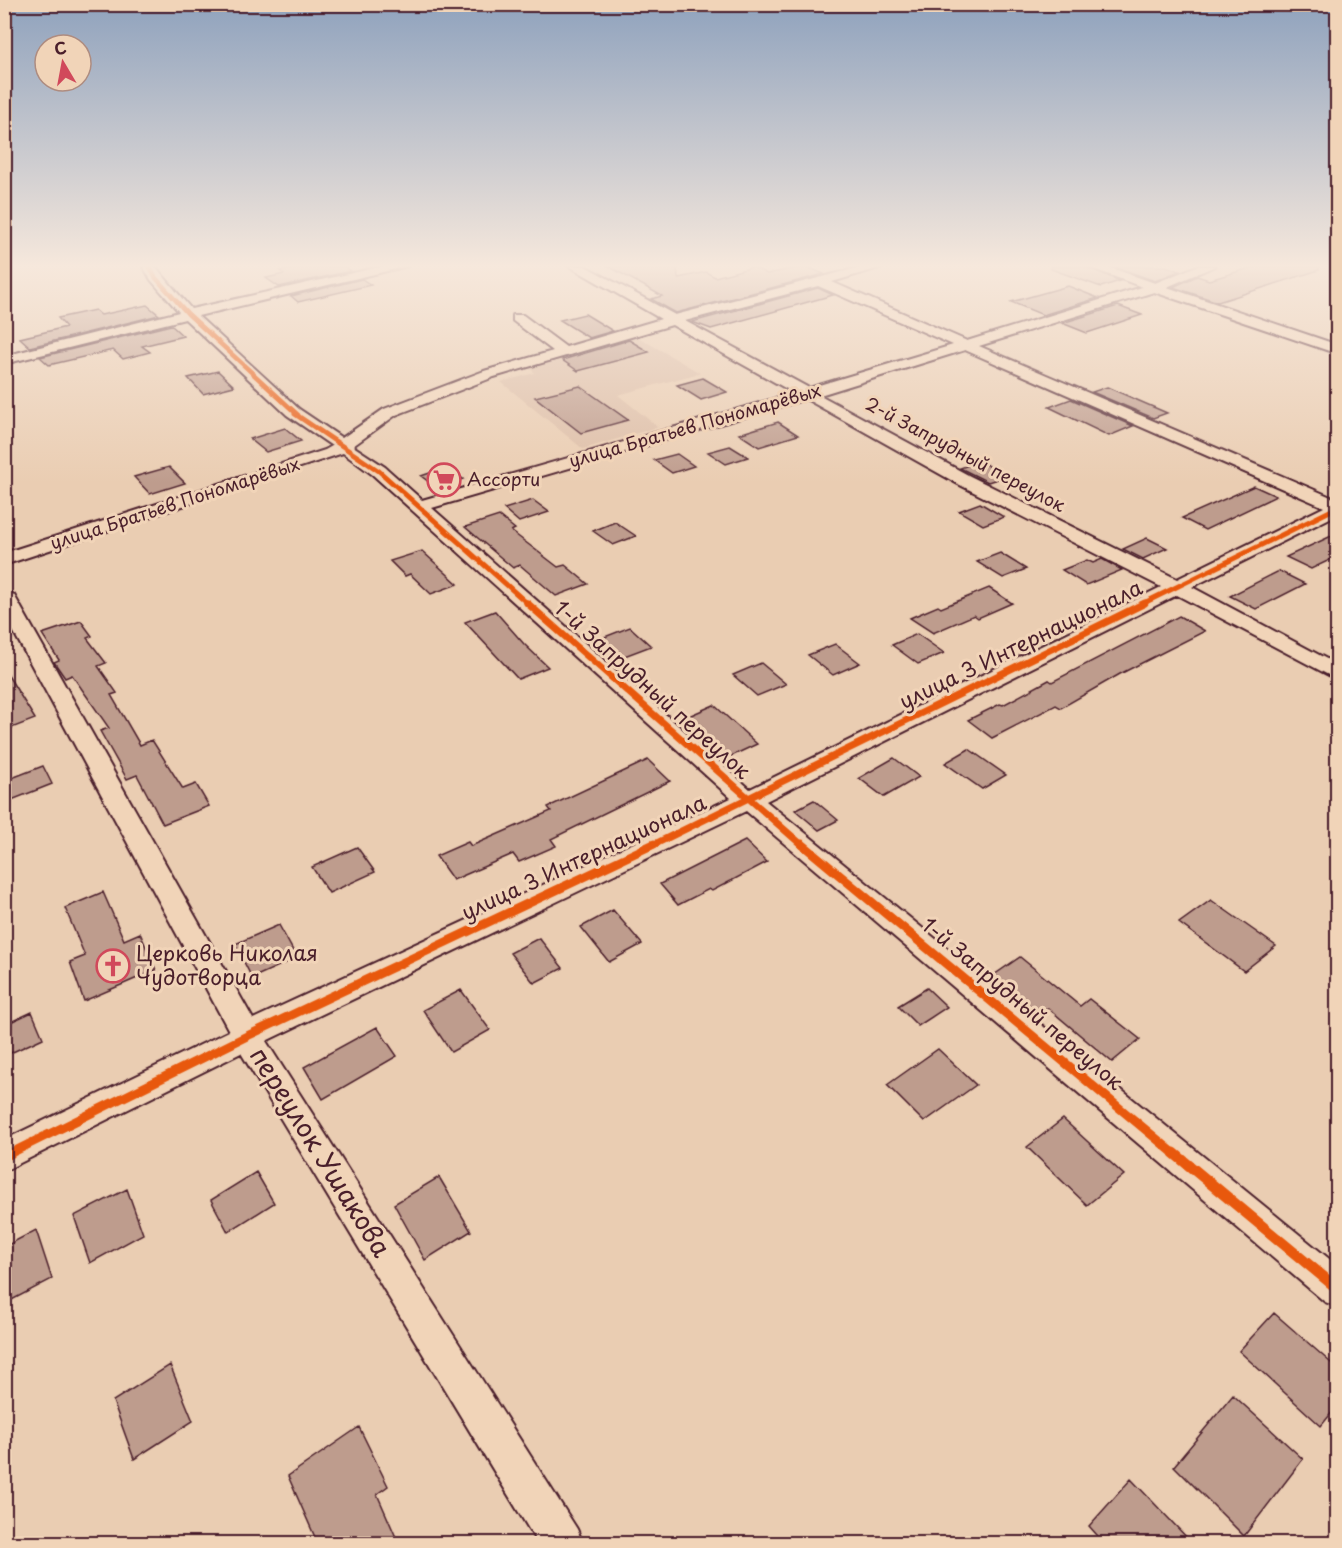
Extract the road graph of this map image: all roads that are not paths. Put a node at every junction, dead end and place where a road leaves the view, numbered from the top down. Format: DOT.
graph roads {
  1 [pos="91,338"];
  2 [pos="214,338"];
  3 [pos="543,338"];
  4 [pos="612,338"];
  5 [pos="709,338"];
  6 [pos="952,338"];
  7 [pos="984,338"];
  8 [pos="1304,338"];
  9 [pos="965,344"];
  10 [pos="1338,350"];
  11 [pos="564,352"];
  12 [pos="4,360"];
  13 [pos="810,393"];
  14 [pos="344,446"];
  15 [pos="421,506"];
  16 [pos="1337,507"];
  17 [pos="4,559"];
  18 [pos="1177,587"];
  19 [pos="4,595"];
  20 [pos="1338,674"];
  21 [pos="748,800"];
  22 [pos="248,1036"];
  23 [pos="4,1156"];
  24 [pos="1338,1289"];
  25 [pos="562,1544"];
  1 -- 12 [label="street"];
  2 -- 14 [label="street, 1-й Запрудный переулок"];
  3 -- 11 [label="street"];
  4 -- 11 [label="street, улица Братьев Пономарёвых"];
  5 -- 13 [label="street, 2-й Запрудный переулок"];
  6 -- 9 [label="street"];
  7 -- 9 [label="street, улица Братьев Пономарёвых"];
  8 -- 10 [label="street"];
  9 -- 13 [label="street, улица Братьев Пономарёвых"];
  9 -- 16 [label="street"];
  11 -- 14 [label="street, улица Братьев Пономарёвых"];
  13 -- 15 [label="street, улица Братьев Пономарёвых"];
  13 -- 18 [label="street, 2-й Запрудный переулок"];
  14 -- 15 [label="street, 1-й Запрудный переулок"];
  14 -- 17 [label="street, улица Братьев Пономарёвых"];
  15 -- 21 [label="street, 1-й Запрудный переулок"];
  16 -- 18 [label="street, улица 3 Интернационала"];
  18 -- 20 [label="street, 2-й Запрудный переулок"];
  18 -- 21 [label="street, улица 3 Интернационала"];
  19 -- 22 [label="street, переулок Ушакова"];
  21 -- 22 [label="street, улица 3 Интернационала"];
  21 -- 24 [label="street, 1-й Запрудный переулок"];
  22 -- 23 [label="street, улица 3 Интернационала"];
  22 -- 25 [label="street, переулок Ушакова"];
}
